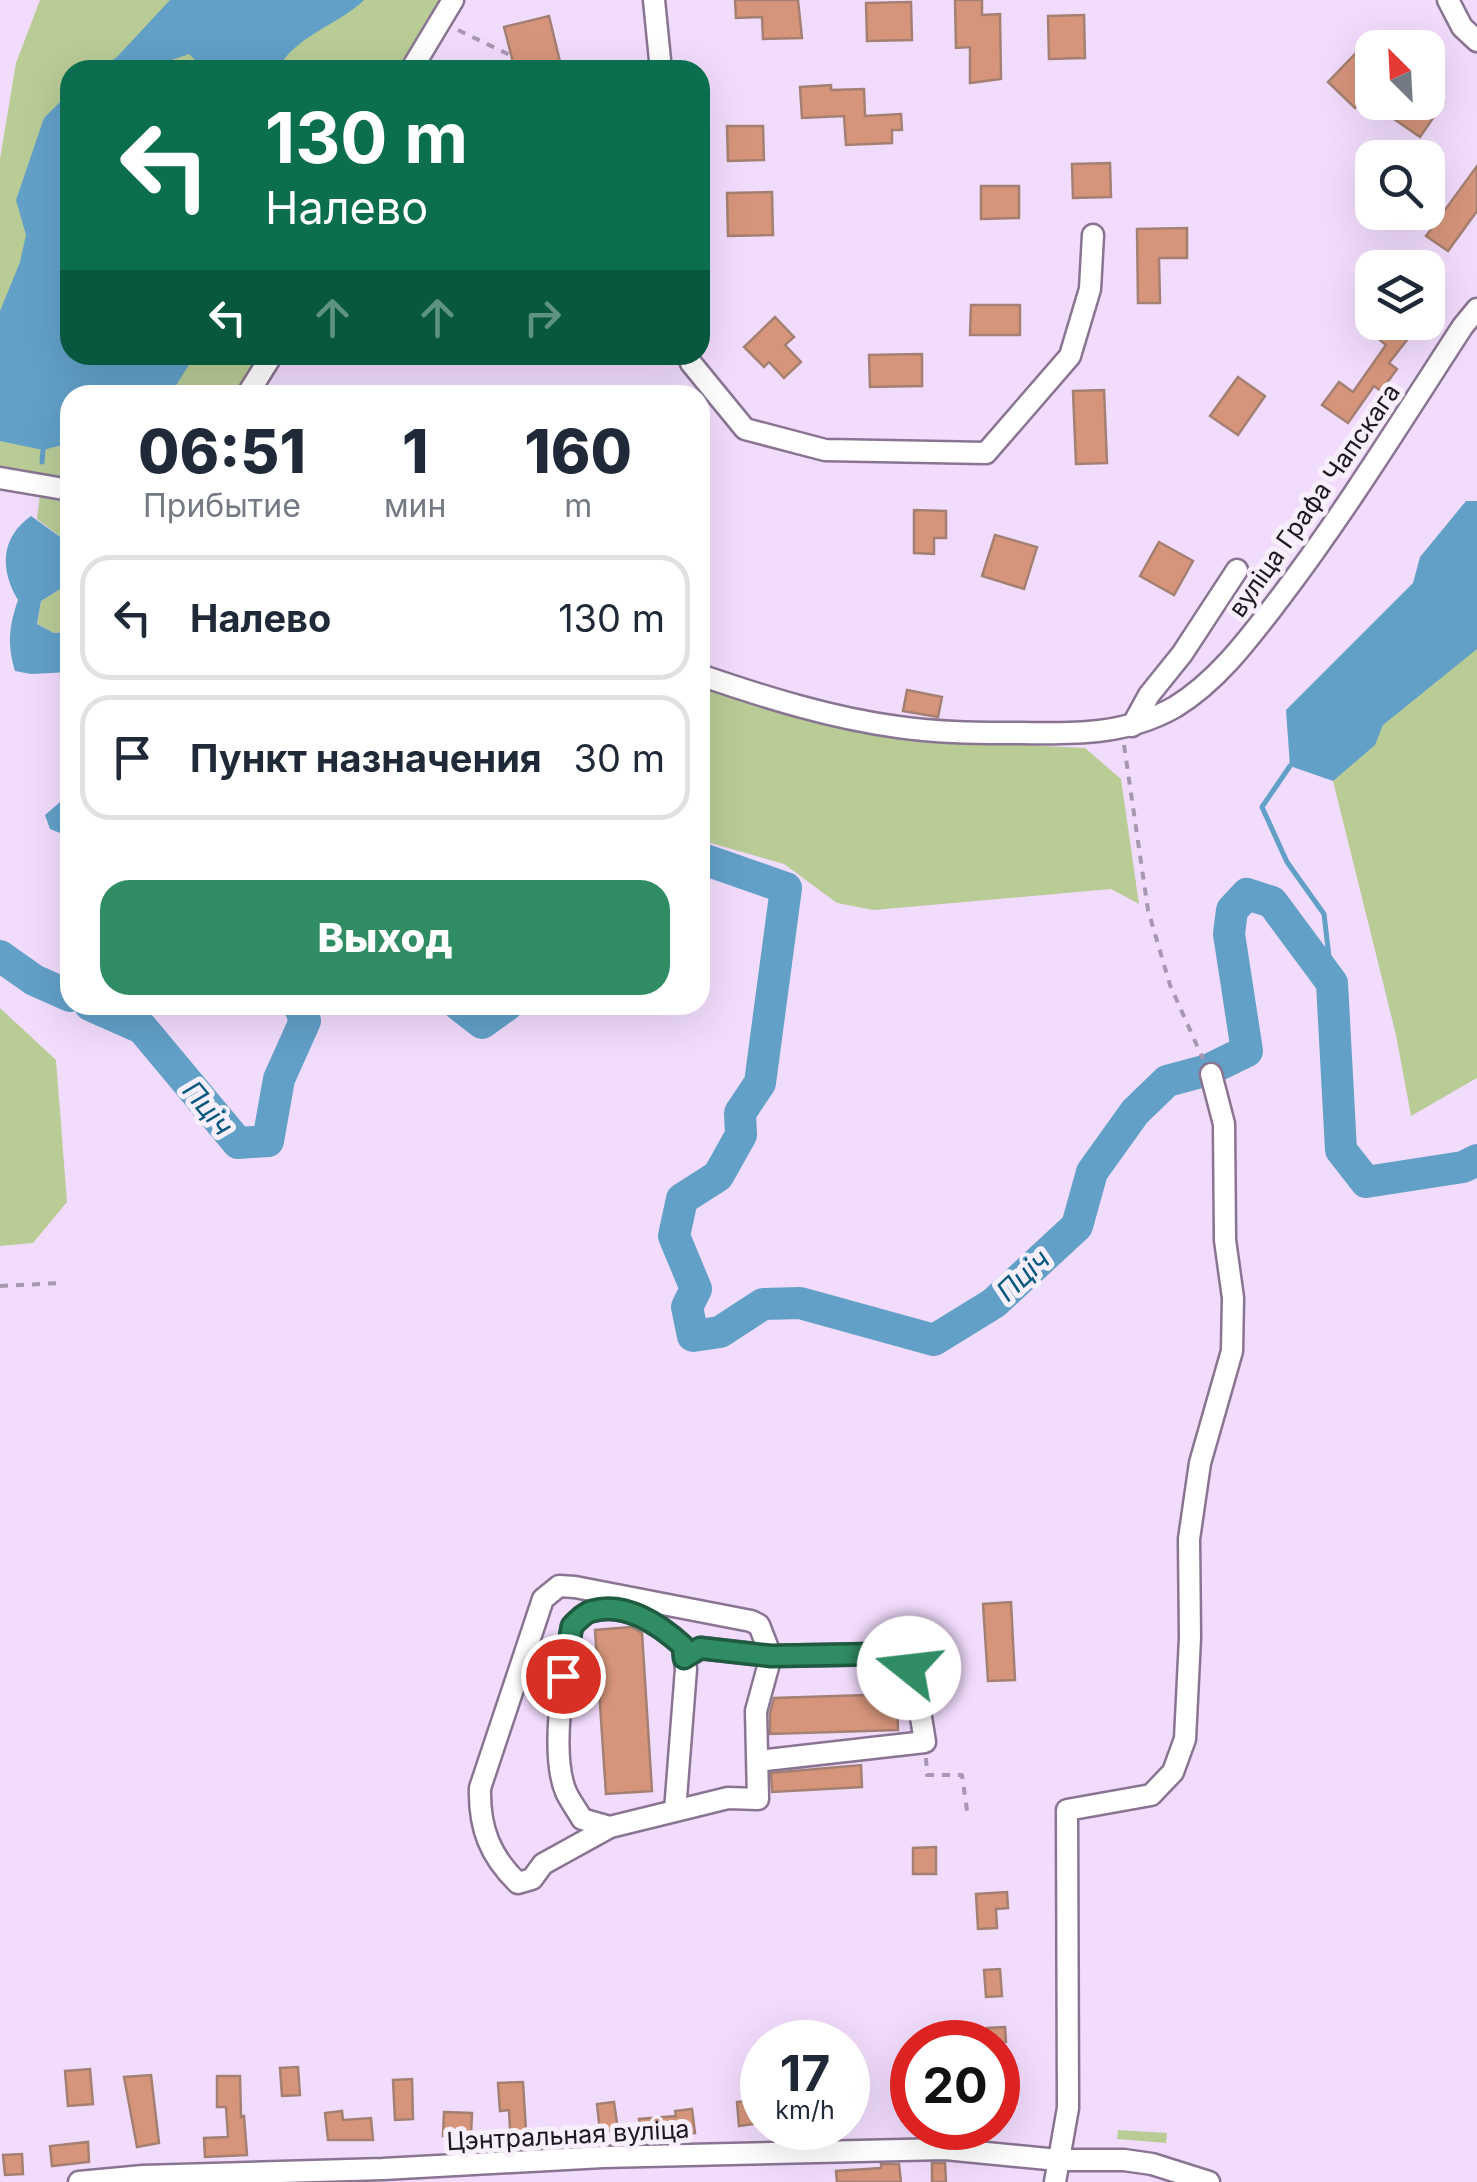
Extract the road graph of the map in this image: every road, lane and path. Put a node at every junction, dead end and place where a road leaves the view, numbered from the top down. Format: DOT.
graph roads {
  1 [pos="453,0"];
  2 [pos="654,0"];
  3 [pos="1448,0"];
  4 [pos="440,21"];
  5 [pos="1477,42"];
  6 [pos="512,56"];
  7 [pos="417,60"];
  8 [pos="660,60"];
  9 [pos="1093,235"];
  10 [pos="1477,309"];
  11 [pos="691,365"];
  12 [pos="708,385"];
  13 [pos="710,387"];
  14 [pos="0,478"];
  15 [pos="60,488"];
  16 [pos="1236,570"];
  17 [pos="710,677"];
  18 [pos="1126,728"];
  19 [pos="1208,1069"];
  20 [pos="60,1283"];
  21 [pos="0,1286"];
  22 [pos="771,1656"];
  23 [pos="684,1658"];
  24 [pos="758,1761"];
  25 [pos="926,1762"];
  26 [pos="675,1811"];
  27 [pos="968,1818"];
  28 [pos="610,1826"];
  29 [pos="1058,2160"];
  30 [pos="79,2182"];
  31 [pos="1055,2182"];
  32 [pos="1209,2182"];
  1 -- 4 [label="street"];
  2 -- 8 [label="street"];
  3 -- 5 [label="street"];
  4 -- 6 [label="path"];
  4 -- 7 [label="street"];
  9 -- 13 [label="street"];
  10 -- 18 [label="street, вуліца Графа Чапскага"];
  11 -- 12 [label="street"];
  14 -- 15 [label="street"];
  16 -- 18 [label="street"];
  17 -- 18 [label="street"];
  18 -- 19 [label="path"];
  19 -- 29 [label="street"];
  20 -- 21 [label="path"];
  22 -- 23 [label="street"];
  22 -- 24 [label="street"];
  22 -- 24 [label="street"];
  22 -- 28 [label="street"];
  23 -- 26 [label="street"];
  23 -- 28 [label="street"];
  24 -- 26 [label="street"];
  25 -- 27 [label="path"];
  26 -- 28 [label="street"];
  29 -- 30 [label="street, Цэнтральная вуліца"];
  29 -- 31 [label="street"];
  29 -- 32 [label="street, Цэнтральная вуліца"];
}
